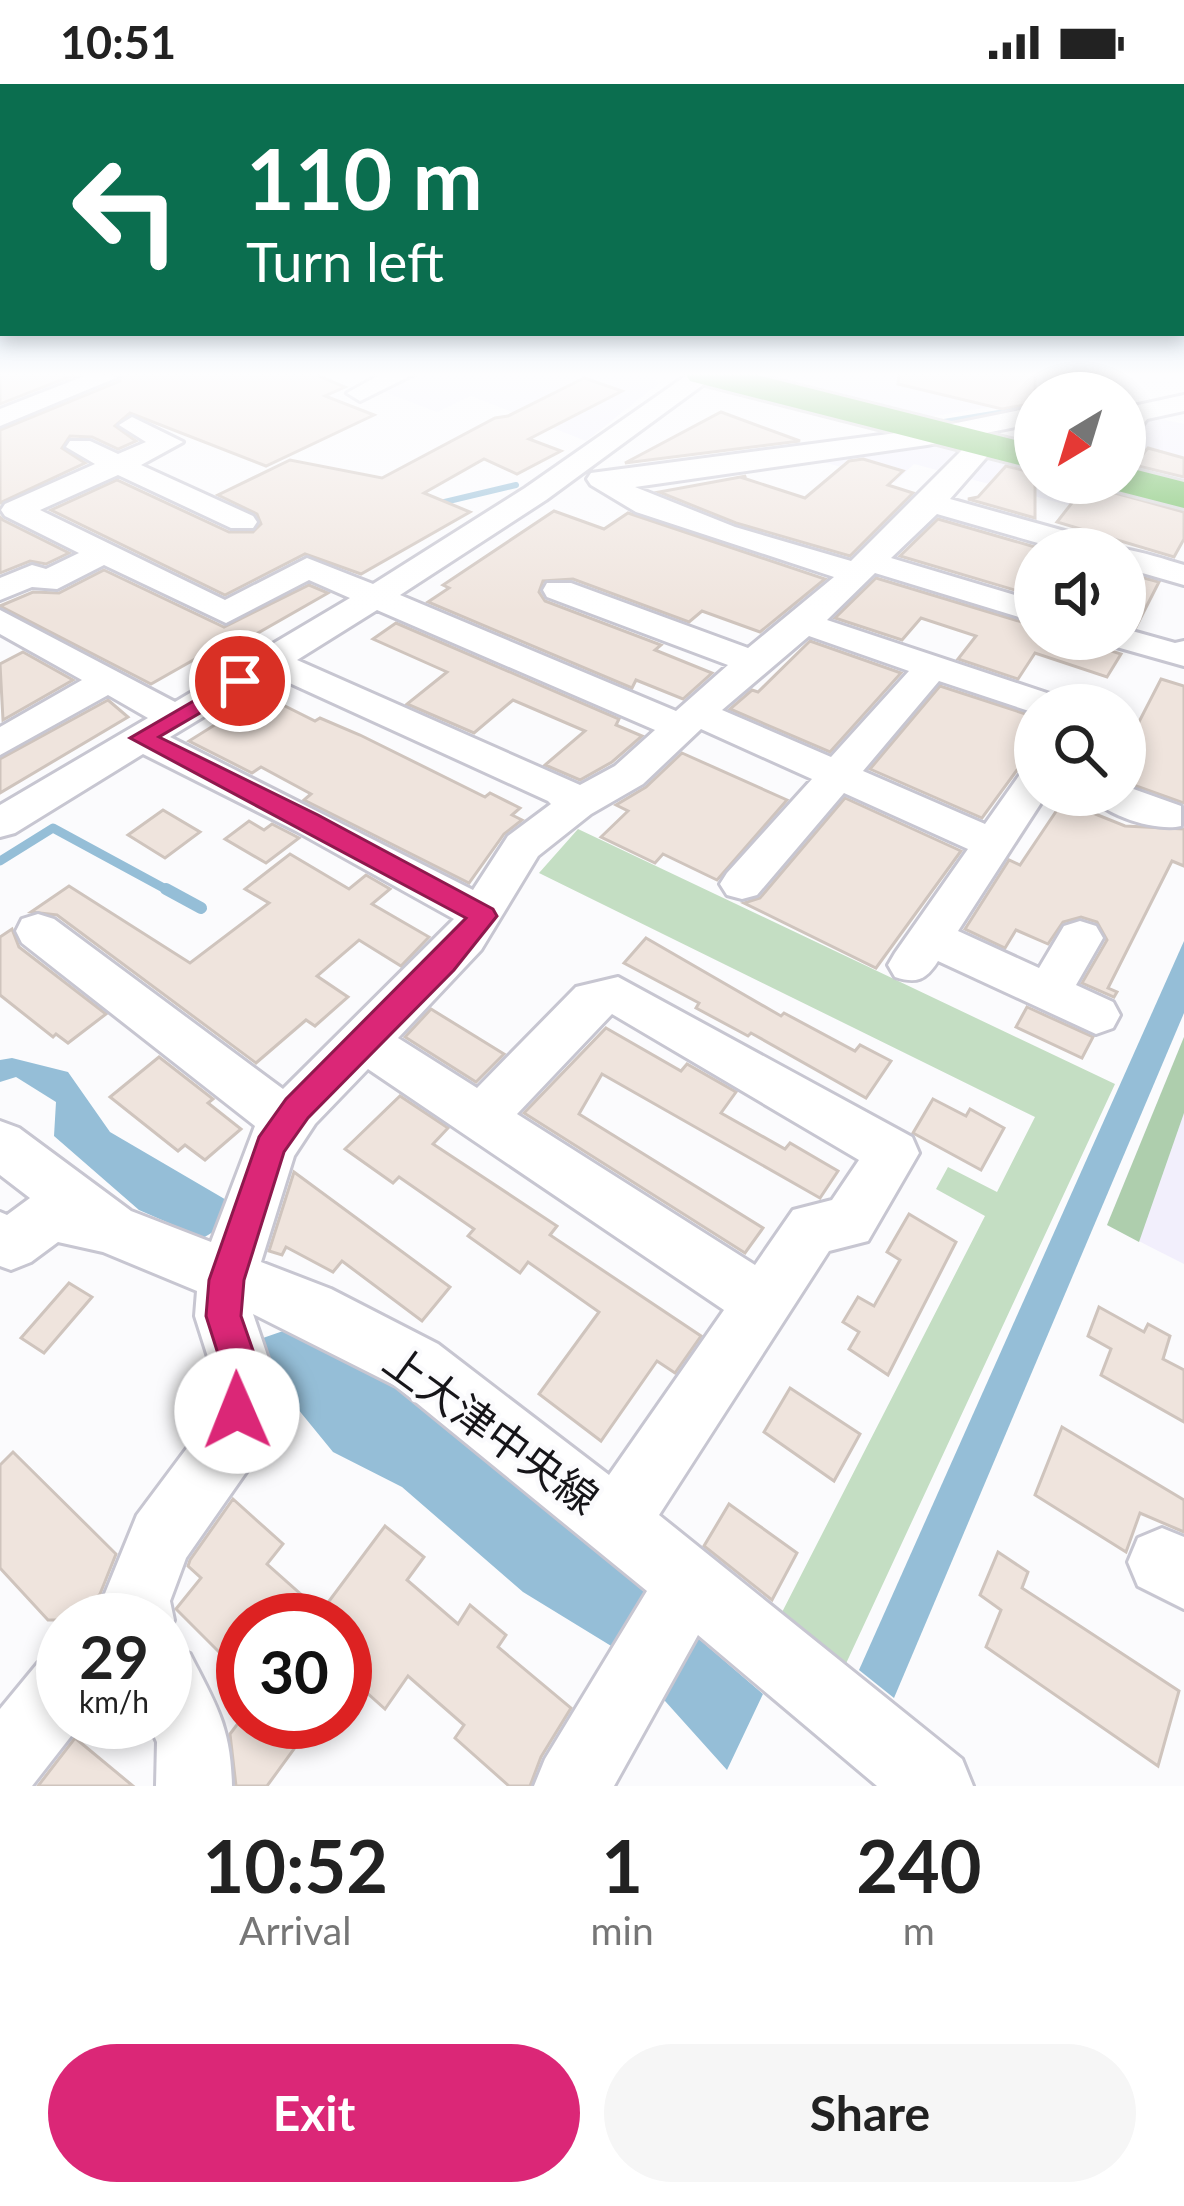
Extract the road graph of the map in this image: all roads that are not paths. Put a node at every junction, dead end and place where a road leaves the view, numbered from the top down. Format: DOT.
graph roads {
  1 [pos="92,452"];
  2 [pos="145,452"];
  3 [pos="618,452"];
  4 [pos="778,452"];
  5 [pos="977,452"];
  6 [pos="118,464"];
  7 [pos="592,476"];
  8 [pos="1146,485"];
  9 [pos="1184,494"];
  10 [pos="932,503"];
  11 [pos="13,520"];
  12 [pos="242,522"];
  13 [pos="1020,528"];
  14 [pos="104,553"];
  15 [pos="1146,564"];
  16 [pos="862,567"];
  17 [pos="1184,574"];
  18 [pos="559,590"];
  19 [pos="376,599"];
  20 [pos="1014,607"];
  21 [pos="804,623"];
  22 [pos="8,626"];
  23 [pos="1146,645"];
  24 [pos="1184,651"];
  25 [pos="272,662"];
  26 [pos="752,662"];
  27 [pos="932,667"];
  28 [pos="108,680"];
  29 [pos="1014,694"];
  30 [pos="689,720"];
  31 [pos="158,728"];
  32 [pos="0,743"];
  33 [pos="837,775"];
  34 [pos="577,804"];
  35 [pos="1014,812"];
  36 [pos="0,823"];
  37 [pos="992,843"];
  38 [pos="742,884"];
  39 [pos="483,916"];
  40 [pos="38,931"];
  41 [pos="1080,938"];
  42 [pos="1048,993"];
  43 [pos="1096,1015"];
  44 [pos="364,1041"];
  45 [pos="481,1118"];
  46 [pos="288,1122"];
  47 [pos="0,1144"];
  48 [pos="111,1229"];
  49 [pos="0,1238"];
  50 [pos="227,1280"];
  51 [pos="763,1303"];
  52 [pos="616,1522"];
  53 [pos="690,1583"];
  54 [pos="139,1593"];
  55 [pos="36,1722"];
  56 [pos="192,1735"];
  57 [pos="0,1767"];
  58 [pos="913,1768"];
  59 [pos="194,1786"];
  60 [pos="572,1786"];
  1 -- 6 [label="street"];
  2 -- 6 [label="street"];
  3 -- 7 [label="street"];
  4 -- 7 [label="street"];
  5 -- 10 [label="street"];
  6 -- 11 [label="street"];
  6 -- 12 [label="street"];
  7 -- 16 [label="street"];
  7 -- 19 [label="street"];
  8 -- 9 [label="highway"];
  10 -- 13 [label="street"];
  10 -- 16 [label="street"];
  11 -- 14 [label="street"];
  14 -- 19 [label="street"];
  14 -- 22 [label="street"];
  15 -- 17 [label="street"];
  16 -- 20 [label="street"];
  16 -- 21 [label="street"];
  18 -- 26 [label="street"];
  19 -- 25 [label="street"];
  19 -- 30 [label="street"];
  21 -- 26 [label="street"];
  21 -- 27 [label="street"];
  22 -- 28 [label="street"];
  23 -- 24 [label="street"];
  25 -- 31 [label="street"];
  25 -- 34 [label="street"];
  26 -- 30 [label="street"];
  27 -- 29 [label="street"];
  27 -- 33 [label="street"];
  28 -- 31 [label="street"];
  28 -- 32 [label="street"];
  30 -- 33 [label="street"];
  30 -- 34 [label="street"];
  31 -- 36 [label="street"];
  31 -- 39 [label="street"];
  33 -- 37 [label="street"];
  33 -- 38 [label="street"];
  34 -- 39 [label="street"];
  35 -- 37 [label="street"];
  37 -- 42 [label="street"];
  39 -- 44 [label="street"];
  40 -- 46 [label="street"];
  41 -- 42 [label="street"];
  42 -- 43 [label="street"];
  44 -- 45 [label="street"];
  44 -- 46 [label="street"];
  45 -- 51 [label="street"];
  45 -- 51 [label="street"];
  46 -- 50 [label="street"];
  47 -- 48 [label="street, 上大津中央線"];
  48 -- 49 [label="street"];
  48 -- 50 [label="street, 上大津中央線"];
  50 -- 52 [label="street, 上大津中央線"];
  50 -- 54 [label="street"];
  51 -- 52 [label="street"];
  52 -- 53 [label="street, 上大津中央線"];
  53 -- 58 [label="street, 上大津中央線"];
  53 -- 60 [label="street"];
  55 -- 57 [label="street"];
  56 -- 59 [label="street"];
}
